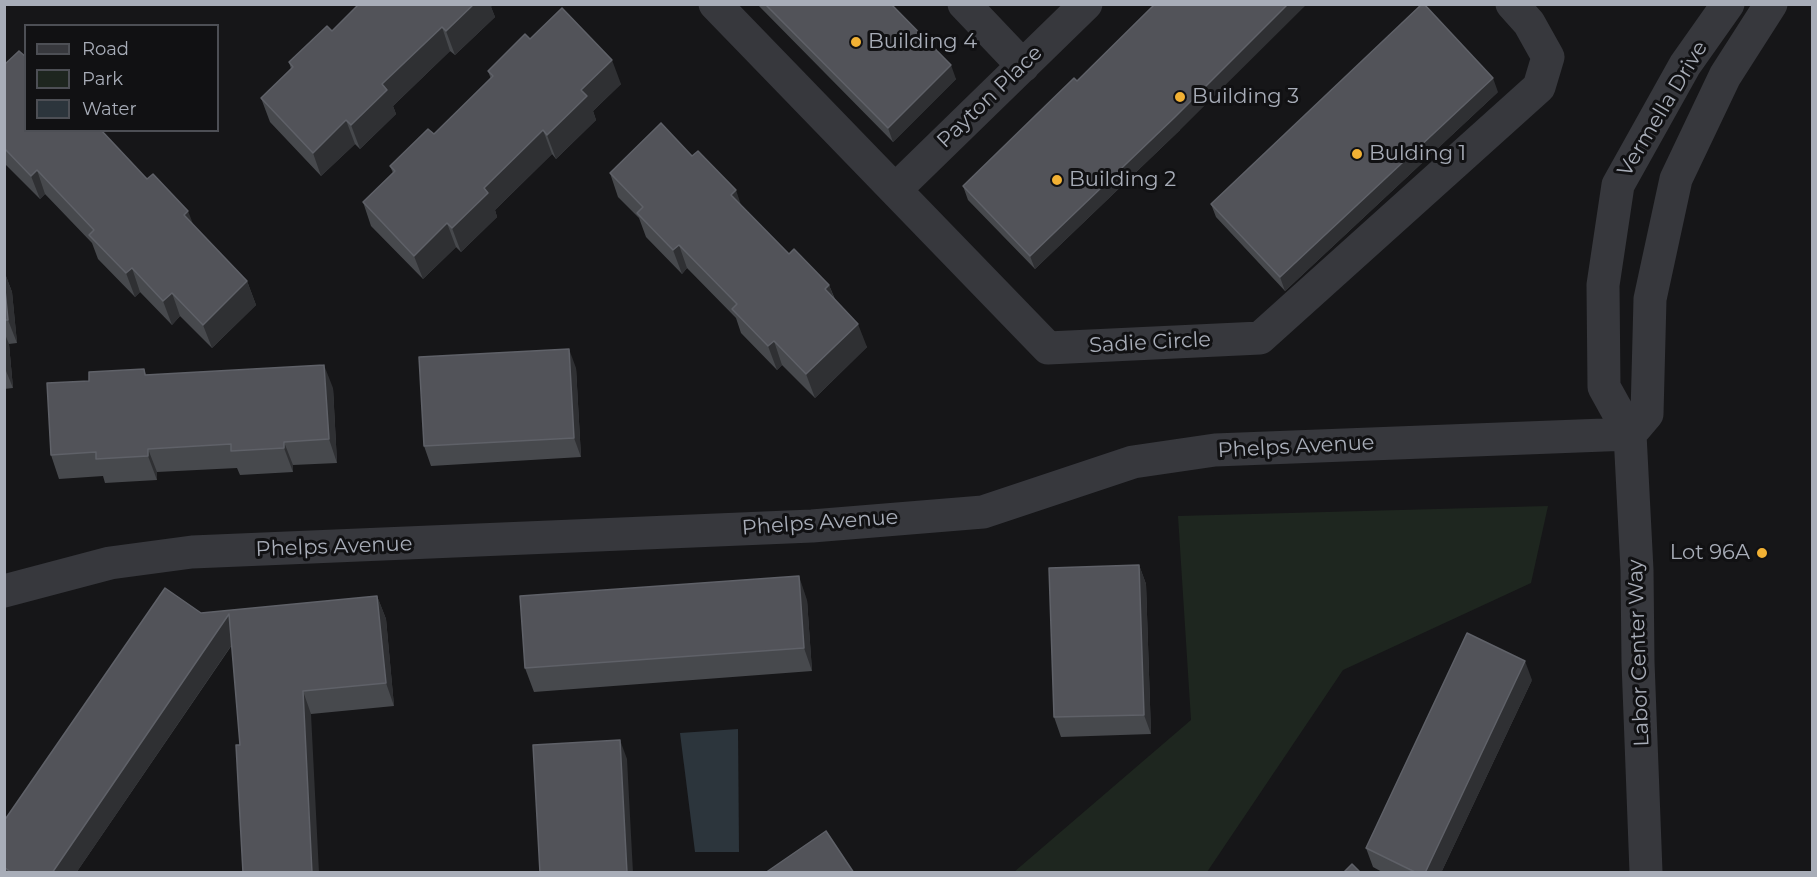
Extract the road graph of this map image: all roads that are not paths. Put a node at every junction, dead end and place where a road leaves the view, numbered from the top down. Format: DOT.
graph roads {
  1 [pos="715,4"];
  2 [pos="964,4"];
  3 [pos="1086,4"];
  4 [pos="1512,4"];
  5 [pos="1728,4"];
  6 [pos="1771,4"];
  7 [pos="1023,66"];
  8 [pos="895,190"];
  9 [pos="1630,434"];
  10 [pos="4,591"];
  11 [pos="1646,873"];
  1 -- 8 [label="street, Sadie Circle"];
  2 -- 7 [label="street"];
  3 -- 7 [label="street, Payton Place"];
  4 -- 8 [label="street, Sadie Circle"];
  5 -- 9 [label="street, Vermella Drive"];
  6 -- 9 [label="street, Vermella Drive"];
  7 -- 8 [label="street, Payton Place"];
  9 -- 10 [label="street, Phelps Avenue"];
  9 -- 11 [label="street, Labor Center Way"];
}
